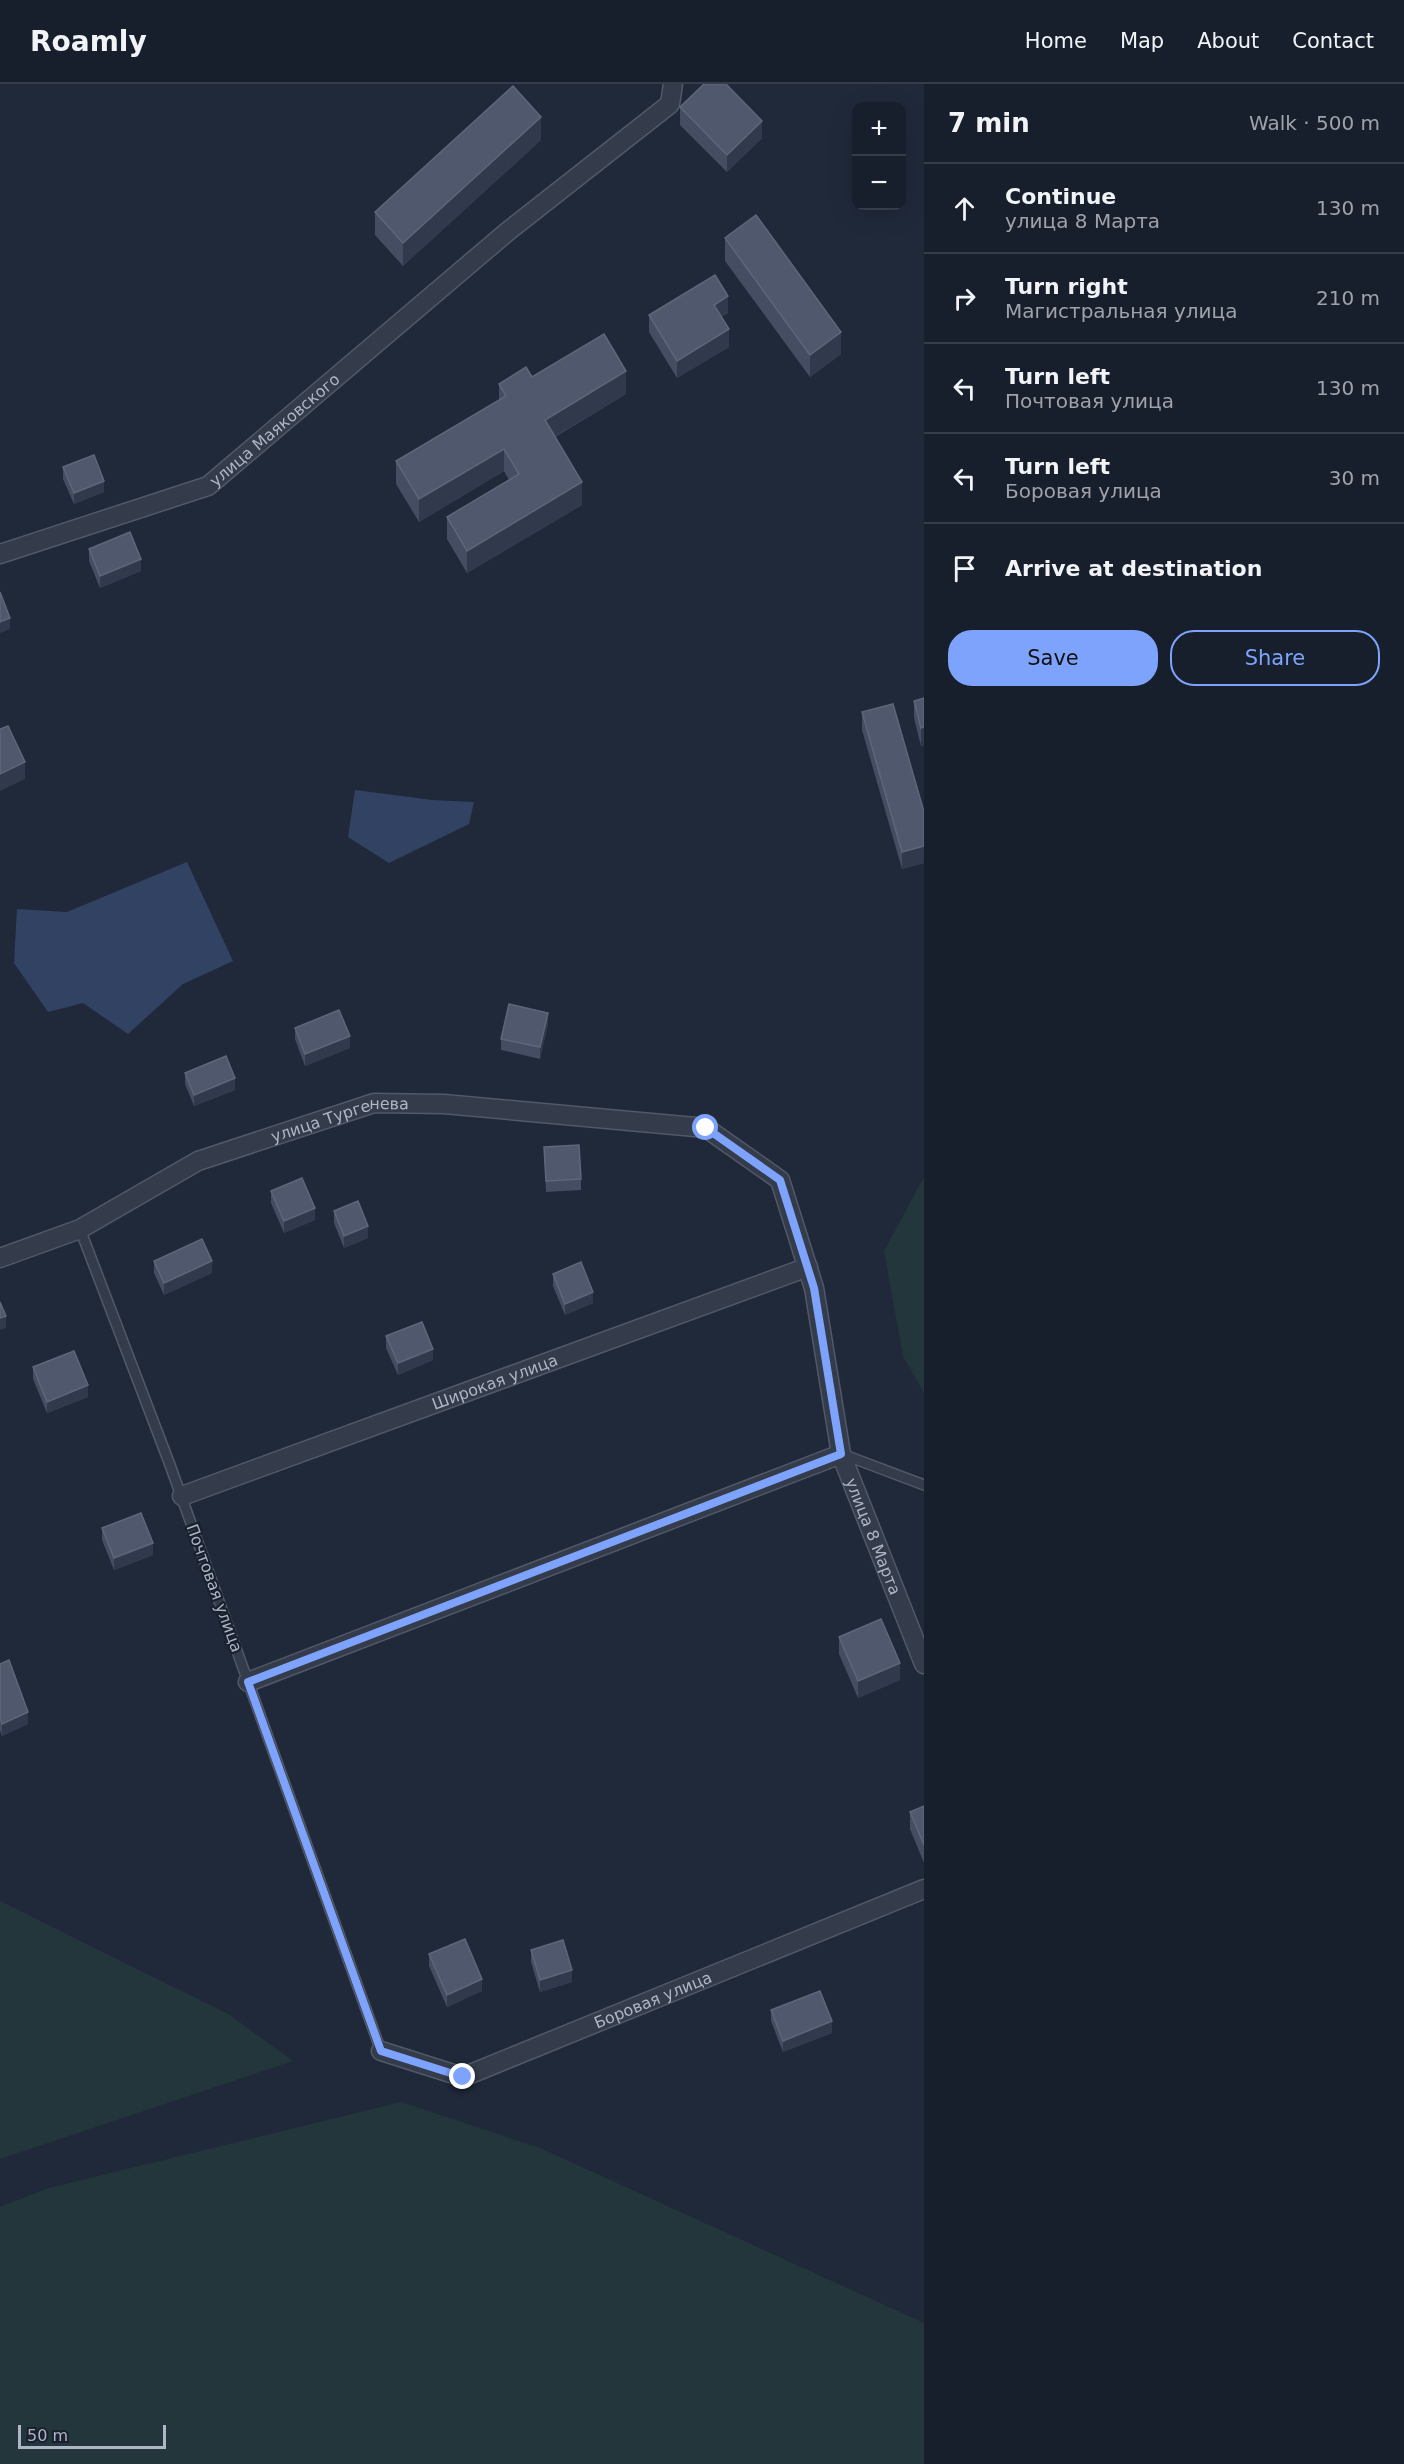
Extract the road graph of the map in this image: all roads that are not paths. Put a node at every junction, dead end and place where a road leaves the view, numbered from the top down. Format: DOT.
graph roads {
  1 [pos="673,84"];
  2 [pos="0,554"];
  3 [pos="706,1128"];
  4 [pos="80,1229"];
  5 [pos="0,1258"];
  6 [pos="808,1268"];
  7 [pos="841,1454"];
  8 [pos="924,1485"];
  9 [pos="182,1496"];
  10 [pos="924,1664"];
  11 [pos="248,1682"];
  12 [pos="924,1889"];
  13 [pos="381,2051"];
  1 -- 2 [label="street, улица Маяковского"];
  3 -- 4 [label="street, улица Тургенева"];
  3 -- 6 [label="street, улица 8 Марта"];
  4 -- 5 [label="street, улица Тургенева"];
  4 -- 9 [label="lane, Почтовая улица"];
  6 -- 7 [label="street, улица 8 Марта"];
  6 -- 9 [label="street, Широкая улица"];
  7 -- 8 [label="lane"];
  7 -- 10 [label="street, улица 8 Марта"];
  7 -- 11 [label="street"];
  9 -- 11 [label="lane, Почтовая улица"];
  11 -- 13 [label="lane, Почтовая улица"];
  12 -- 13 [label="street, Боровая улица"];
}
